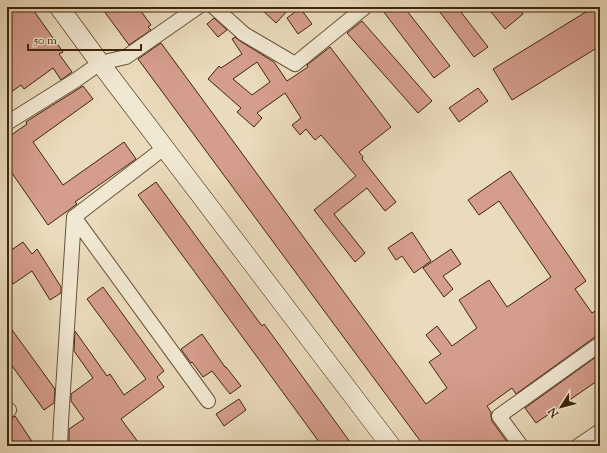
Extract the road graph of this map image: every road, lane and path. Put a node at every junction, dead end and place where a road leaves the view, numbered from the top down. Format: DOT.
graph roads {
  1 [pos="59,7"];
  2 [pos="198,7"];
  3 [pos="214,7"];
  4 [pos="365,7"];
  5 [pos="100,63"];
  6 [pos="7,123"];
  7 [pos="164,148"];
  8 [pos="74,217"];
  9 [pos="600,344"];
  10 [pos="208,401"];
  11 [pos="600,431"];
  12 [pos="60,446"];
  13 [pos="391,446"];
  14 [pos="521,446"];
  15 [pos="578,446"];
  1 -- 5 [label="street"];
  2 -- 5 [label="street"];
  3 -- 4 [label="street"];
  5 -- 6 [label="street"];
  5 -- 7 [label="street"];
  7 -- 8 [label="street"];
  7 -- 13 [label="street"];
  8 -- 10 [label="street"];
  8 -- 12 [label="street"];
  9 -- 14 [label="street"];
  11 -- 15 [label="street"];
}
